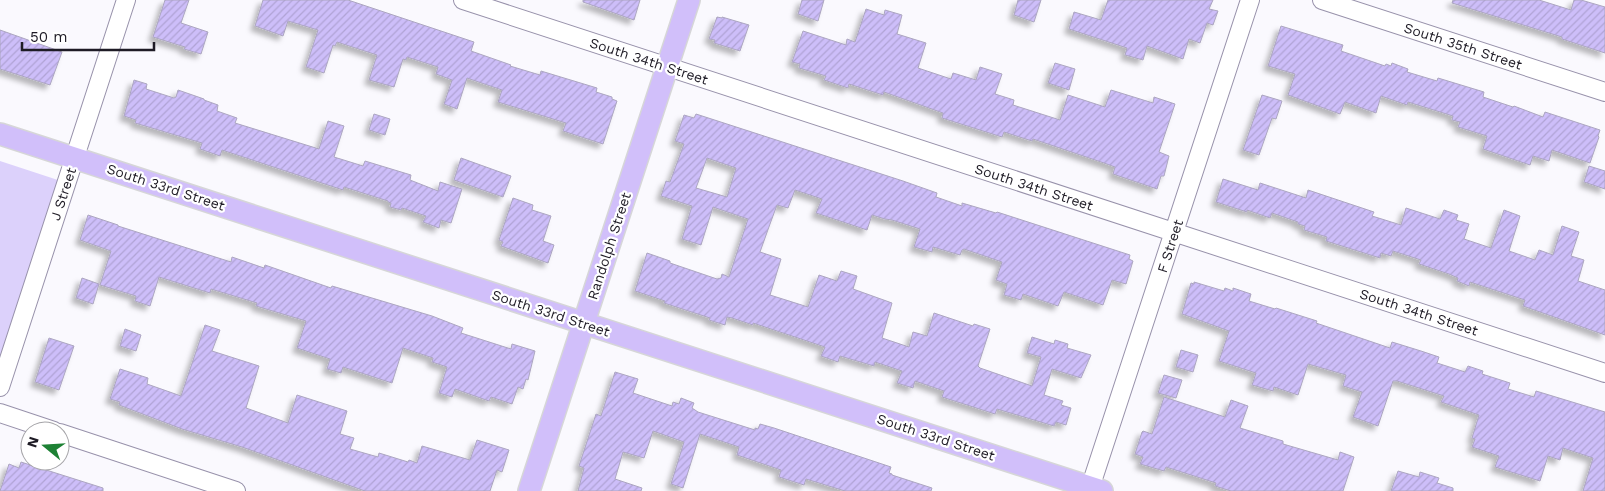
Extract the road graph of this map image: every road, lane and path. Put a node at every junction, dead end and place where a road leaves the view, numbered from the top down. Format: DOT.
graph roads {
  1 [pos="126,0"];
  2 [pos="463,0"];
  3 [pos="689,0"];
  4 [pos="1250,0"];
  5 [pos="1322,0"];
  6 [pos="667,68"];
  7 [pos="1605,92"];
  8 [pos="0,134"];
  9 [pos="75,157"];
  10 [pos="1174,232"];
  11 [pos="584,323"];
  12 [pos="1605,373"];
  13 [pos="0,387"];
  14 [pos="0,413"];
  15 [pos="24,421"];
  16 [pos="70,436"];
  17 [pos="1094,490"];
  18 [pos="236,491"];
  19 [pos="528,491"];
  1 -- 9 [label="street, J Street"];
  2 -- 6 [label="street, South 34th Street"];
  3 -- 6 [label="main road, Randolph Street"];
  4 -- 10 [label="street, F Street"];
  5 -- 7 [label="street, South 35th Street"];
  6 -- 10 [label="street, South 34th Street"];
  6 -- 11 [label="main road, Randolph Street"];
  8 -- 9 [label="main road, South 33rd Street"];
  9 -- 11 [label="main road, South 33rd Street"];
  9 -- 13 [label="street, J Street"];
  10 -- 12 [label="street, South 34th Street"];
  10 -- 17 [label="street, F Street"];
  11 -- 17 [label="main road, South 33rd Street"];
  11 -- 19 [label="main road, Randolph Street"];
  14 -- 15 [label="street"];
  16 -- 18 [label="street"];
}
